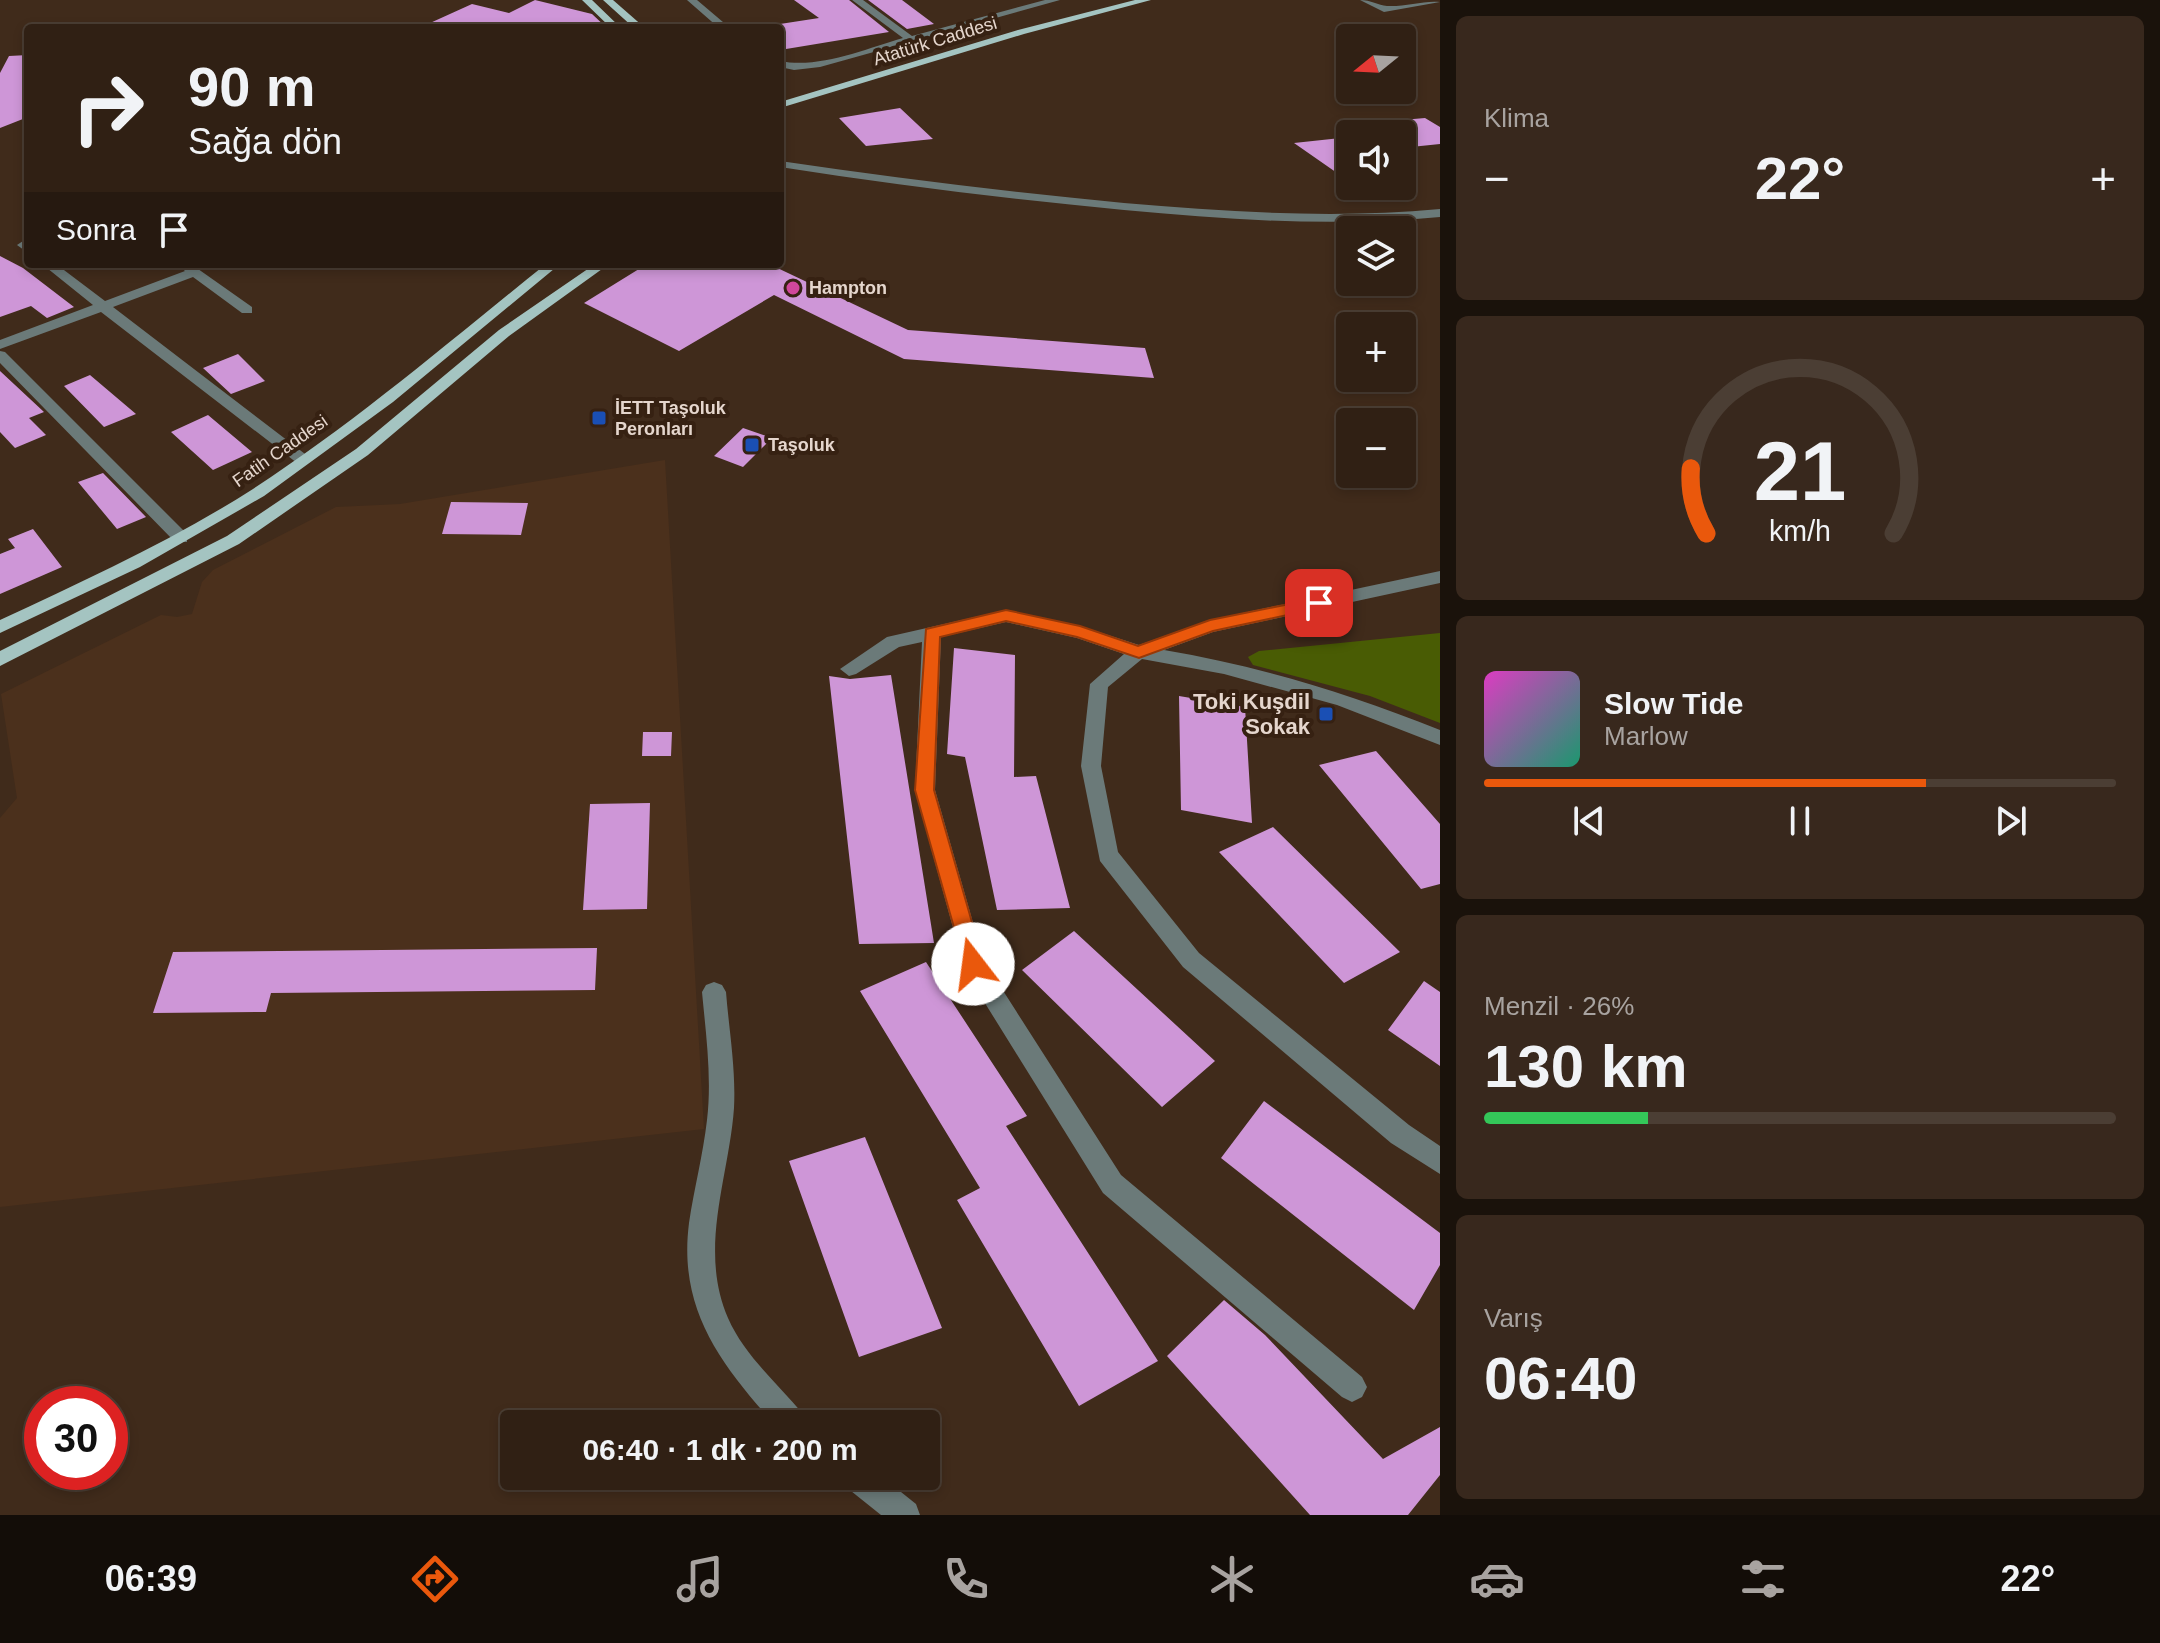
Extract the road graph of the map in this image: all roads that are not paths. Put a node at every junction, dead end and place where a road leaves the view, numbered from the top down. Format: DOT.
graph roads {
  1 [pos="587,0"];
  2 [pos="608,0"];
  3 [pos="692,0"];
  4 [pos="857,0"];
  5 [pos="1011,0"];
  6 [pos="1055,0"];
  7 [pos="1116,0"];
  8 [pos="1146,0"];
  9 [pos="1365,0"];
  10 [pos="1438,0"];
  11 [pos="1025,9"];
  12 [pos="612,24"];
  13 [pos="635,24"];
  14 [pos="720,24"];
  15 [pos="911,40"];
  16 [pos="784,65"];
  17 [pos="784,94"];
  18 [pos="784,104"];
  19 [pos="784,166"];
  20 [pos="1440,213"];
  21 [pos="53,268"];
  22 [pos="189,268"];
  23 [pos="549,268"];
  24 [pos="598,268"];
  25 [pos="102,305"];
  26 [pos="247,310"];
  27 [pos="0,345"];
  28 [pos="0,355"];
  29 [pos="303,460"];
  30 [pos="181,538"];
  31 [pos="1440,577"];
  32 [pos="0,627"];
  33 [pos="932,633"];
  34 [pos="1139,652"];
  35 [pos="0,659"];
  36 [pos="849,669"];
  37 [pos="1440,738"];
  38 [pos="714,992"];
  39 [pos="1440,1161"];
  40 [pos="1352,1387"];
  41 [pos="782,1410"];
  42 [pos="874,1490"];
  43 [pos="905,1515"];
  1 -- 12 [label="main road"];
  2 -- 13 [label="main road"];
  3 -- 14 [label="street"];
  4 -- 15 [label="street"];
  5 -- 11 [label="street"];
  6 -- 11 [label="street"];
  7 -- 17 [label="main road, Atatürk Caddesi"];
  8 -- 18 [label="main road, Atatürk Caddesi"];
  9 -- 10 [label="street"];
  11 -- 15 [label="street"];
  15 -- 16 [label="street"];
  19 -- 20 [label="street"];
  21 -- 25 [label="street"];
  22 -- 25 [label="street"];
  22 -- 26 [label="street"];
  23 -- 29 [label="main road, Fatih Caddesi"];
  24 -- 35 [label="main road"];
  25 -- 27 [label="street"];
  25 -- 29 [label="street"];
  28 -- 30 [label="street"];
  29 -- 30 [label="main road, Fatih Caddesi"];
  30 -- 32 [label="main road, Fatih Caddesi"];
  31 -- 34 [label="street"];
  33 -- 34 [label="street"];
  33 -- 36 [label="street"];
  33 -- 40 [label="street"];
  34 -- 37 [label="street"];
  34 -- 39 [label="street"];
  38 -- 41 [label="street"];
  42 -- 43 [label="street"];
}
